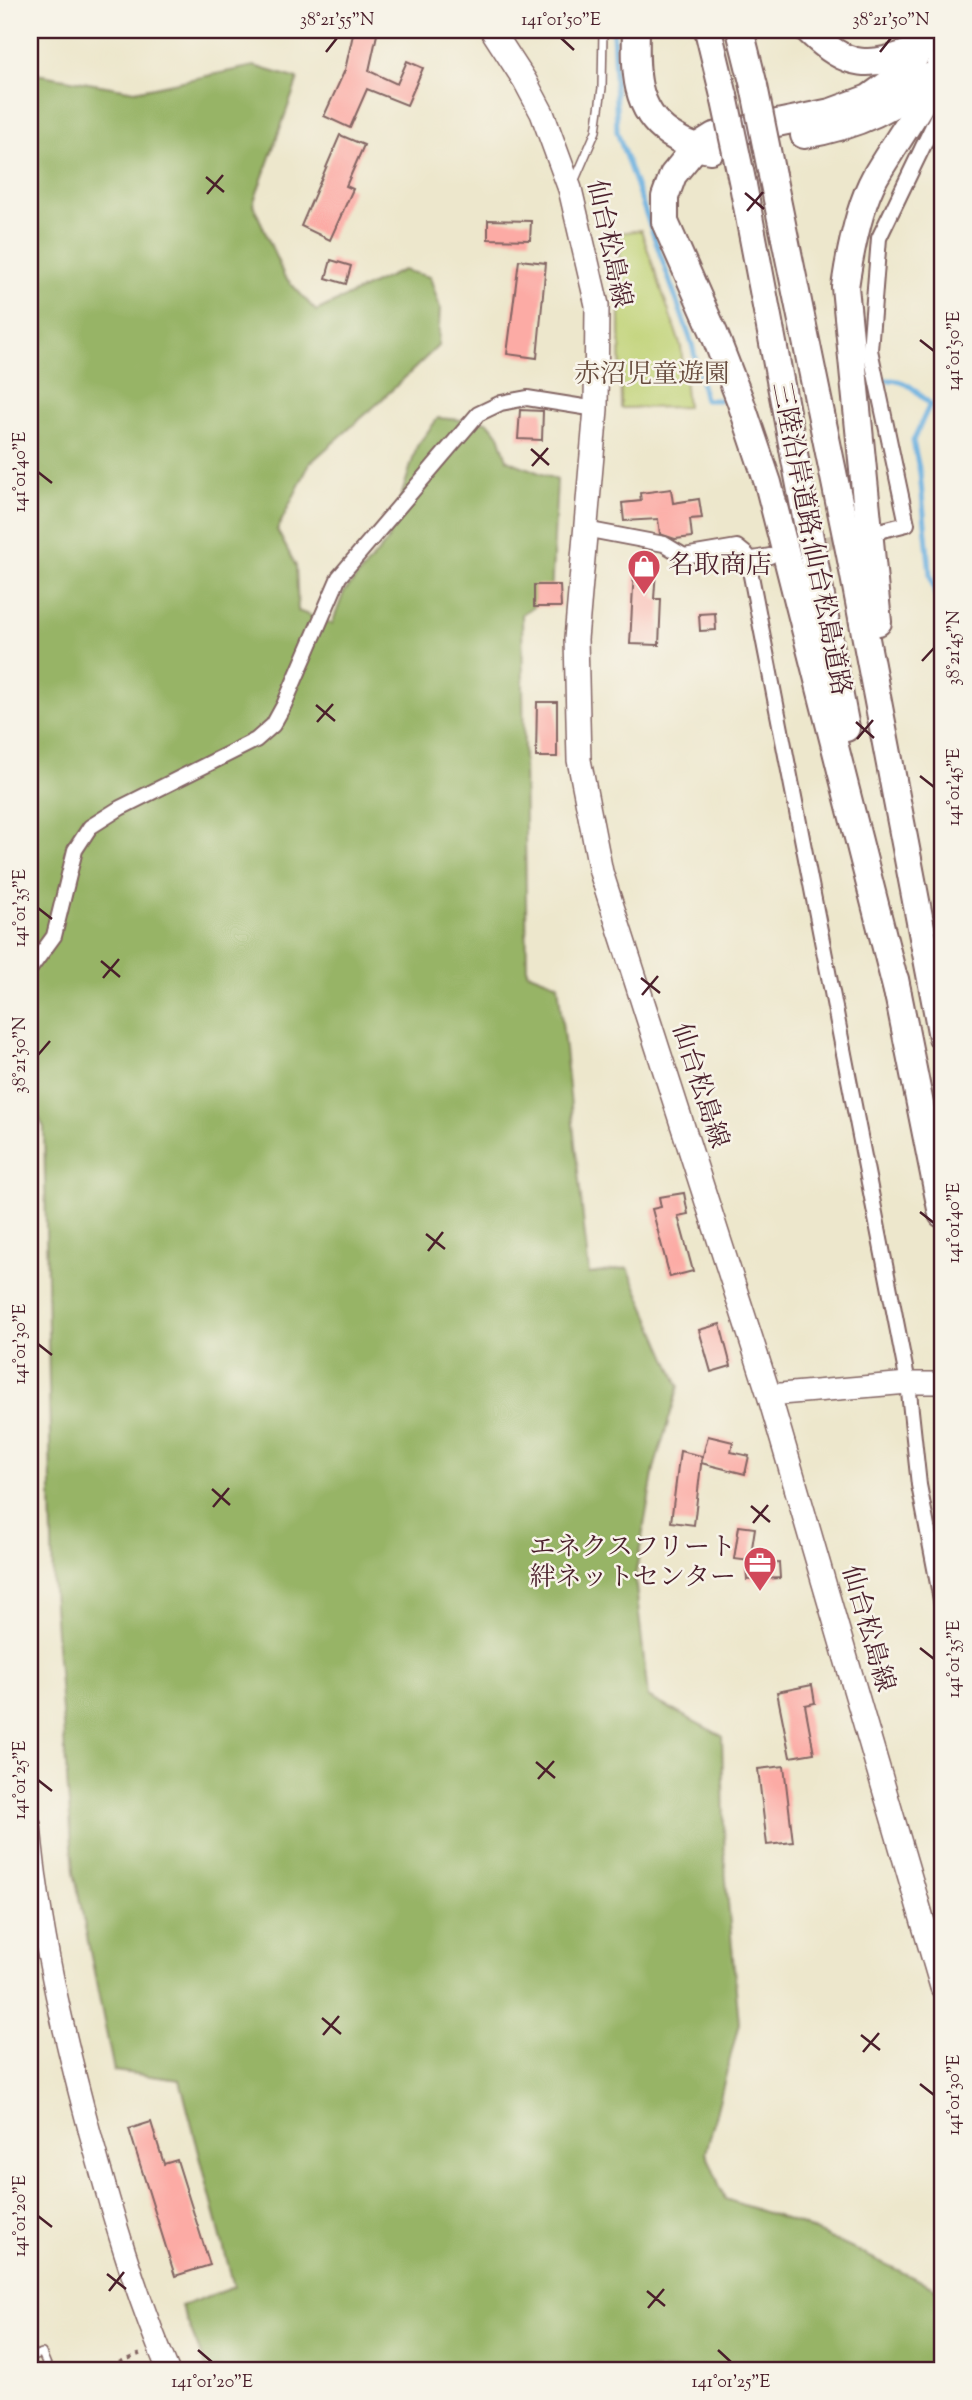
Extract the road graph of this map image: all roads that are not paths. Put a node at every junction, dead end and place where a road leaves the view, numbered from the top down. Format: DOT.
graph roads {
  1 [pos="492,30"];
  2 [pos="603,30"];
  3 [pos="636,30"];
  4 [pos="708,30"];
  5 [pos="740,30"];
  6 [pos="808,30"];
  7 [pos="933,50"];
  8 [pos="940,117"];
  9 [pos="695,148"];
  10 [pos="570,189"];
  11 [pos="596,409"];
  12 [pos="585,529"];
  13 [pos="879,531"];
  14 [pos="771,556"];
  15 [pos="747,560"];
  16 [pos="892,772"];
  17 [pos="30,969"];
  18 [pos="898,995"];
  19 [pos="942,1037"];
  20 [pos="942,1214"];
  21 [pos="908,1383"];
  22 [pos="942,1383"];
  23 [pos="769,1395"];
  24 [pos="942,1605"];
  25 [pos="30,1825"];
  26 [pos="32,1879"];
  27 [pos="942,1987"];
  28 [pos="30,2357"];
  29 [pos="49,2370"];
  30 [pos="168,2370"];
  1 -- 10 [label="main road, 仙台松島線"];
  2 -- 10 [label="lane"];
  3 -- 9 [label="highway"];
  4 -- 18 [label="highway, 三陸沿岸道路;仙台松島道路, bridge"];
  5 -- 16 [label="highway, 三陸沿岸道路;仙台松島道路, bridge"];
  6 -- 7 [label="highway"];
  7 -- 9 [label="highway"];
  7 -- 16 [label="highway"];
  8 -- 13 [label="street"];
  9 -- 18 [label="highway"];
  10 -- 11 [label="main road, 仙台松島線"];
  11 -- 12 [label="main road, 仙台松島線"];
  11 -- 17 [label="street"];
  12 -- 15 [label="street"];
  12 -- 23 [label="main road, 仙台松島線"];
  14 -- 15 [label="street"];
  15 -- 21 [label="street"];
  16 -- 19 [label="highway, 三陸沿岸道路;仙台松島道路"];
  18 -- 20 [label="highway, 三陸沿岸道路;仙台松島道路"];
  21 -- 22 [label="street"];
  21 -- 23 [label="street"];
  21 -- 24 [label="street"];
  23 -- 27 [label="main road, 仙台松島線"];
  25 -- 26 [label="street"];
  26 -- 30 [label="street"];
  28 -- 29 [label="lane"];
}
